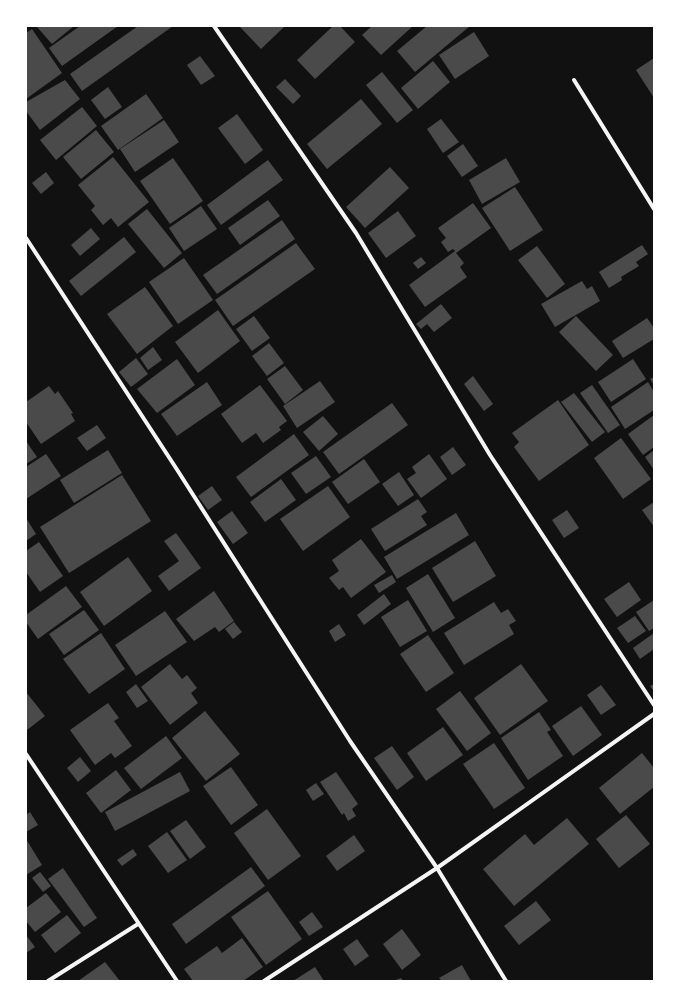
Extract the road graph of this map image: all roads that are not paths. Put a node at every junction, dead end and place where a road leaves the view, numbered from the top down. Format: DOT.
graph roads {
  1 [pos="214,26"];
  2 [pos="574,80"];
  3 [pos="654,209"];
  4 [pos="26,238"];
  5 [pos="654,704"];
  6 [pos="654,714"];
  7 [pos="26,754"];
  8 [pos="437,868"];
  9 [pos="138,924"];
  10 [pos="48,981"];
  11 [pos="177,981"];
  12 [pos="264,981"];
  13 [pos="506,981"];
  1 -- 5 [label="street"];
  2 -- 3 [label="street"];
  4 -- 8 [label="street"];
  6 -- 8 [label="street"];
  7 -- 9 [label="street"];
  8 -- 12 [label="street"];
  8 -- 13 [label="street"];
  9 -- 10 [label="street"];
  9 -- 11 [label="street"];
}
